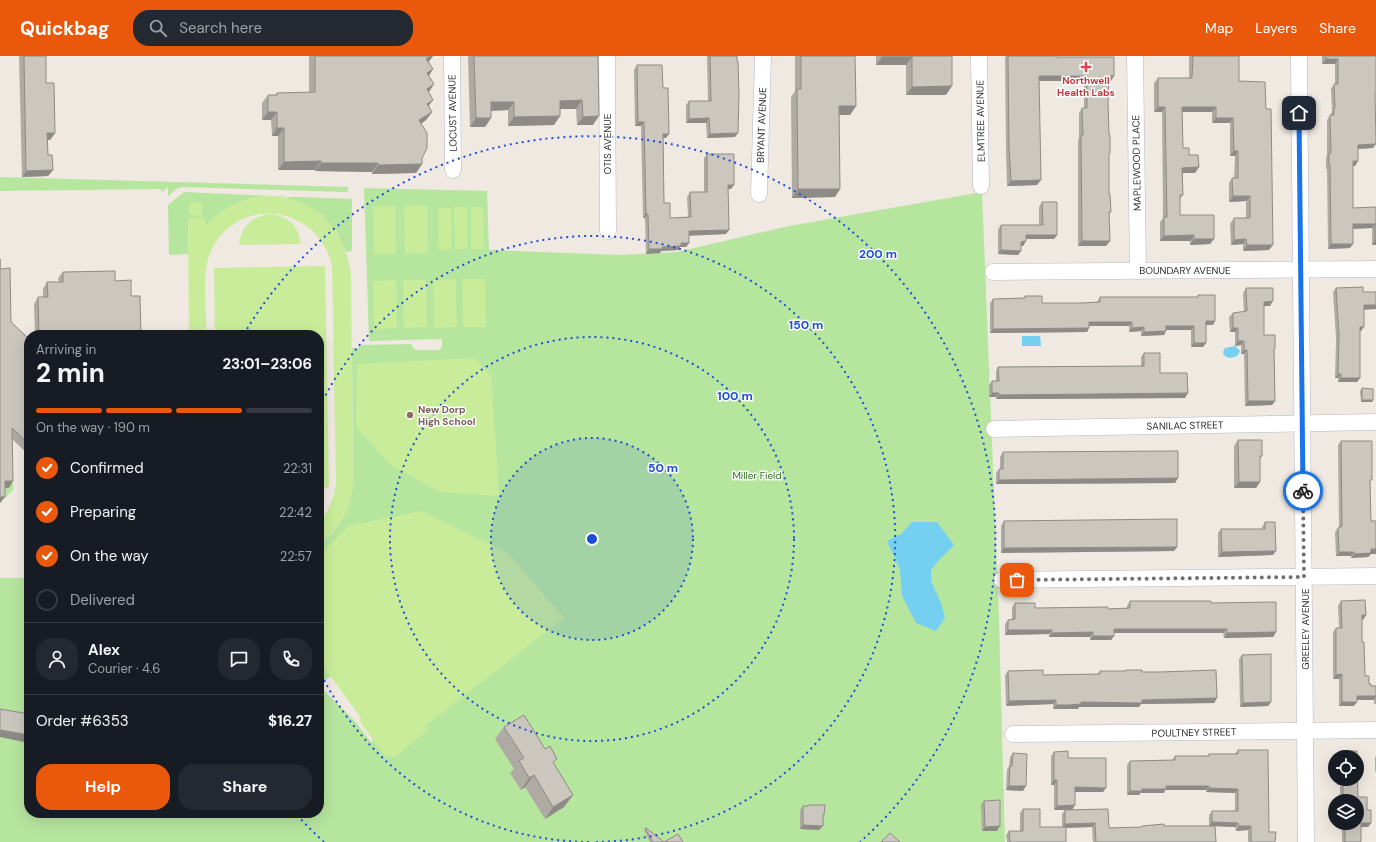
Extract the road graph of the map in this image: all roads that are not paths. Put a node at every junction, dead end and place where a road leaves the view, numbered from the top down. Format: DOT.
graph roads {
  1 [pos="452,56"];
  2 [pos="607,56"];
  3 [pos="763,56"];
  4 [pos="979,56"];
  5 [pos="1135,56"];
  6 [pos="1299,56"];
  7 [pos="453,170"];
  8 [pos="982,186"];
  9 [pos="760,194"];
  10 [pos="608,231"];
  11 [pos="1376,269"];
  12 [pos="1301,270"];
  13 [pos="1138,271"];
  14 [pos="993,272"];
  15 [pos="1376,422"];
  16 [pos="1303,423"];
  17 [pos="994,429"];
  18 [pos="1376,576"];
  19 [pos="1304,577"];
  20 [pos="1002,580"];
  21 [pos="1376,730"];
  22 [pos="1305,731"];
  23 [pos="1013,734"];
  24 [pos="1306,842"];
  1 -- 7 [label="street, LOCUST AVENUE"];
  2 -- 10 [label="street, OTIS AVENUE"];
  3 -- 9 [label="street, BRYANT AVENUE"];
  4 -- 8 [label="street, ELMTREE AVENUE"];
  5 -- 13 [label="street, MAPLEWOOD PLACE"];
  6 -- 12 [label="street, GREELEY AVENUE"];
  11 -- 12 [label="street, BOUNDARY AVENUE"];
  12 -- 13 [label="street, BOUNDARY AVENUE"];
  12 -- 16 [label="street, GREELEY AVENUE"];
  13 -- 14 [label="street, BOUNDARY AVENUE"];
  15 -- 16 [label="street, SANILAC STREET"];
  16 -- 17 [label="street, SANILAC STREET"];
  16 -- 19 [label="street, GREELEY AVENUE"];
  18 -- 19 [label="street"];
  19 -- 20 [label="street"];
  19 -- 22 [label="street, GREELEY AVENUE"];
  21 -- 22 [label="street, POULTNEY STREET"];
  22 -- 23 [label="street, POULTNEY STREET"];
  22 -- 24 [label="street, GREELEY AVENUE"];
}
